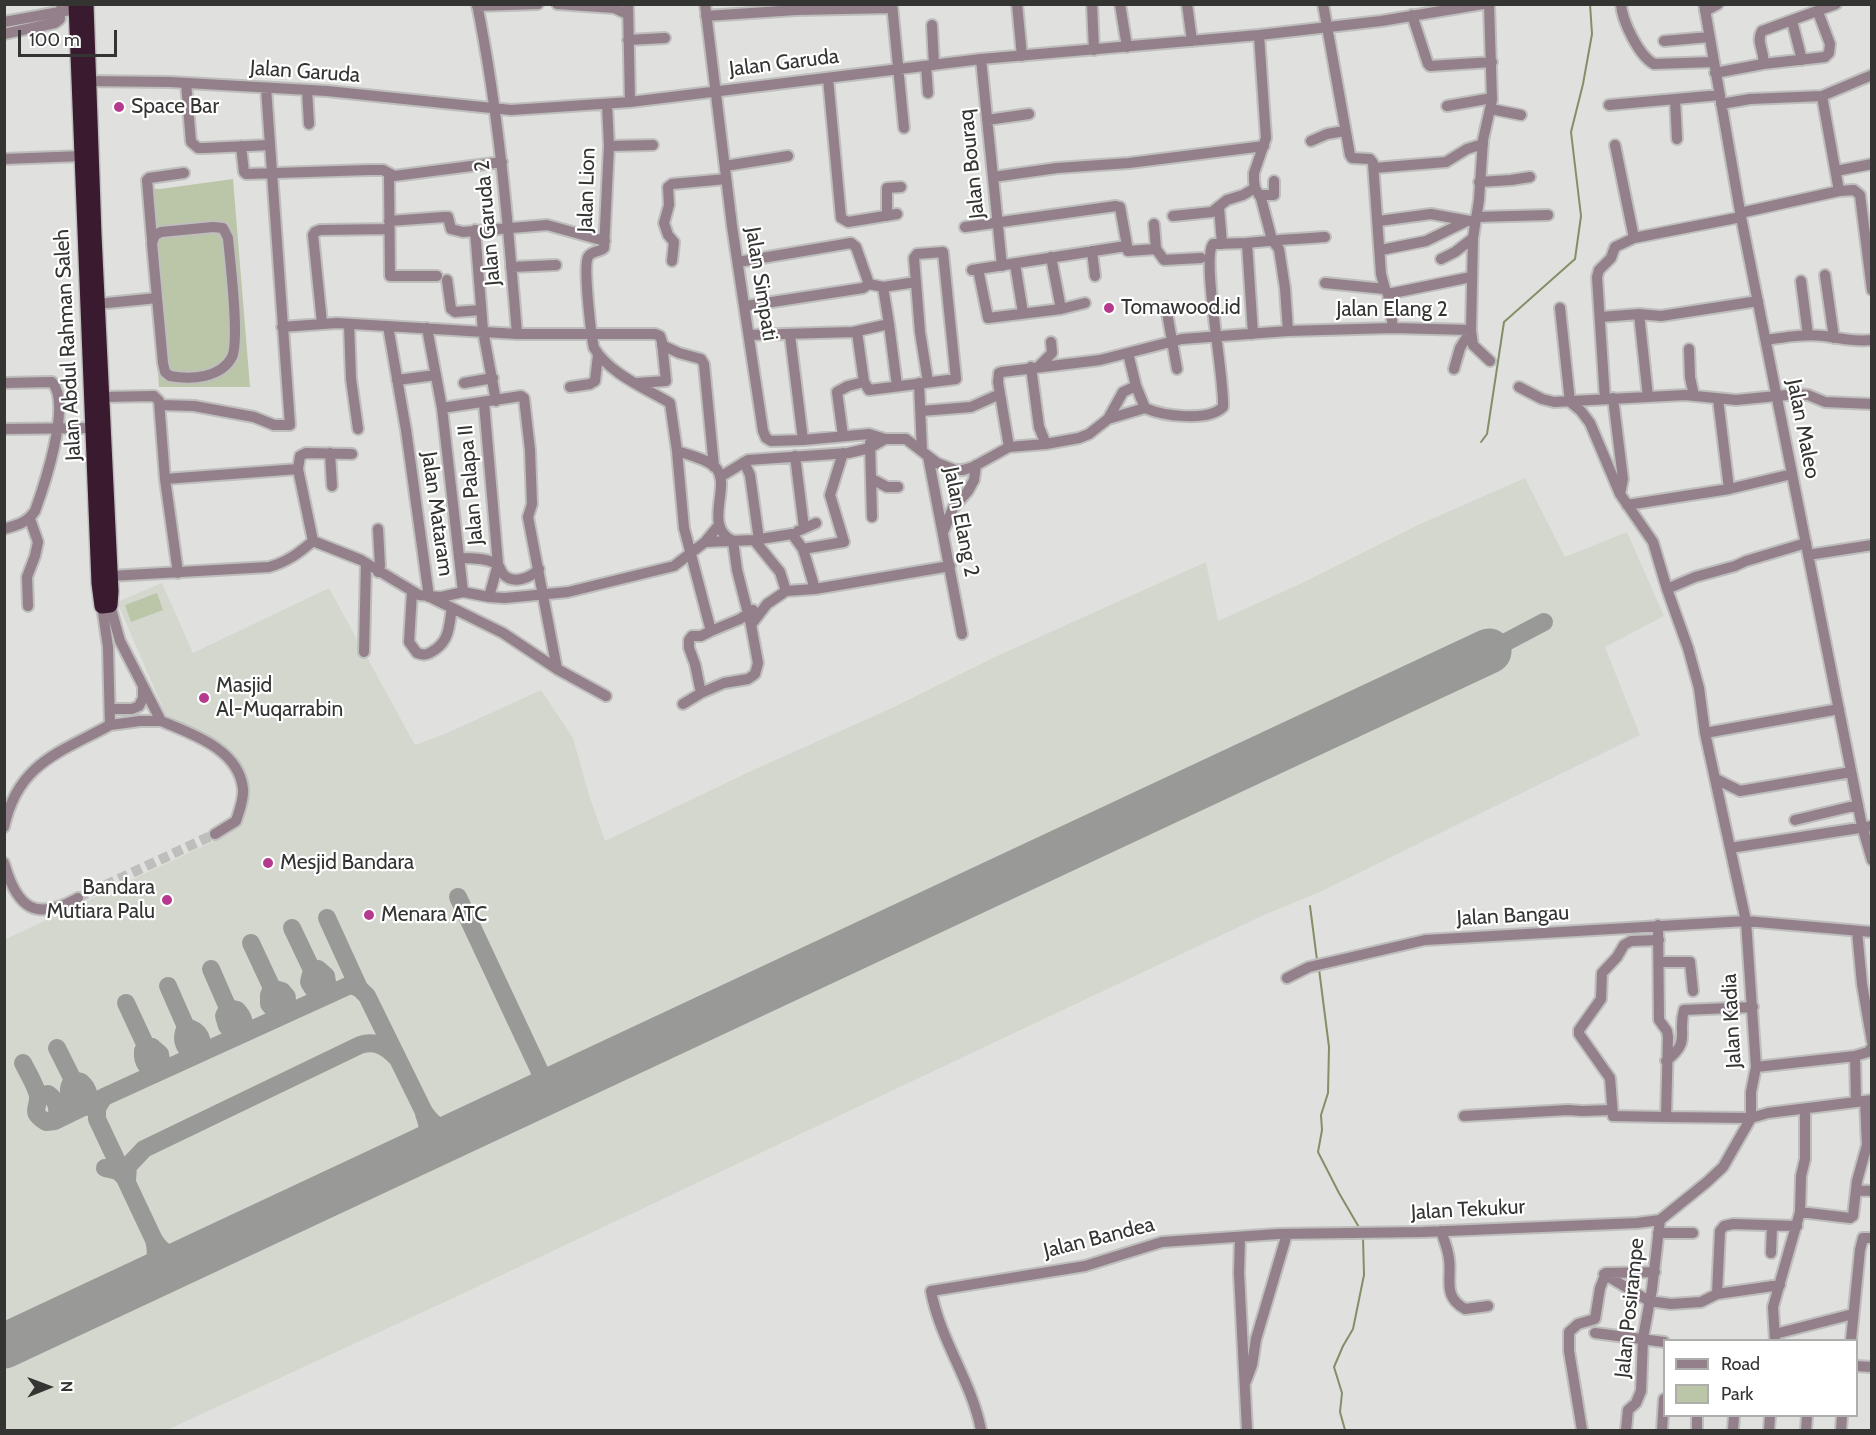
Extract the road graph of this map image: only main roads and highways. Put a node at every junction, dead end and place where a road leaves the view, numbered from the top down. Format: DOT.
graph roads {
  1 [pos="79,6"];
  2 [pos="84,81"];
  3 [pos="89,235"];
  4 [pos="100,477"];
  1 -- 2 [label="highway, Jalan Abdul Rahman Saleh"];
  2 -- 3 [label="highway, Jalan Abdul Rahman Saleh"];
  2 -- 3 [label="highway, Jalan Abdul Rahman Saleh"];
  3 -- 4 [label="highway, Jalan Abdul Rahman Saleh"];
  3 -- 4 [label="highway, Jalan Abdul Rahman Saleh"];
  4 -- 4 [label="highway, Jalan Abdul Rahman Saleh"];
}
